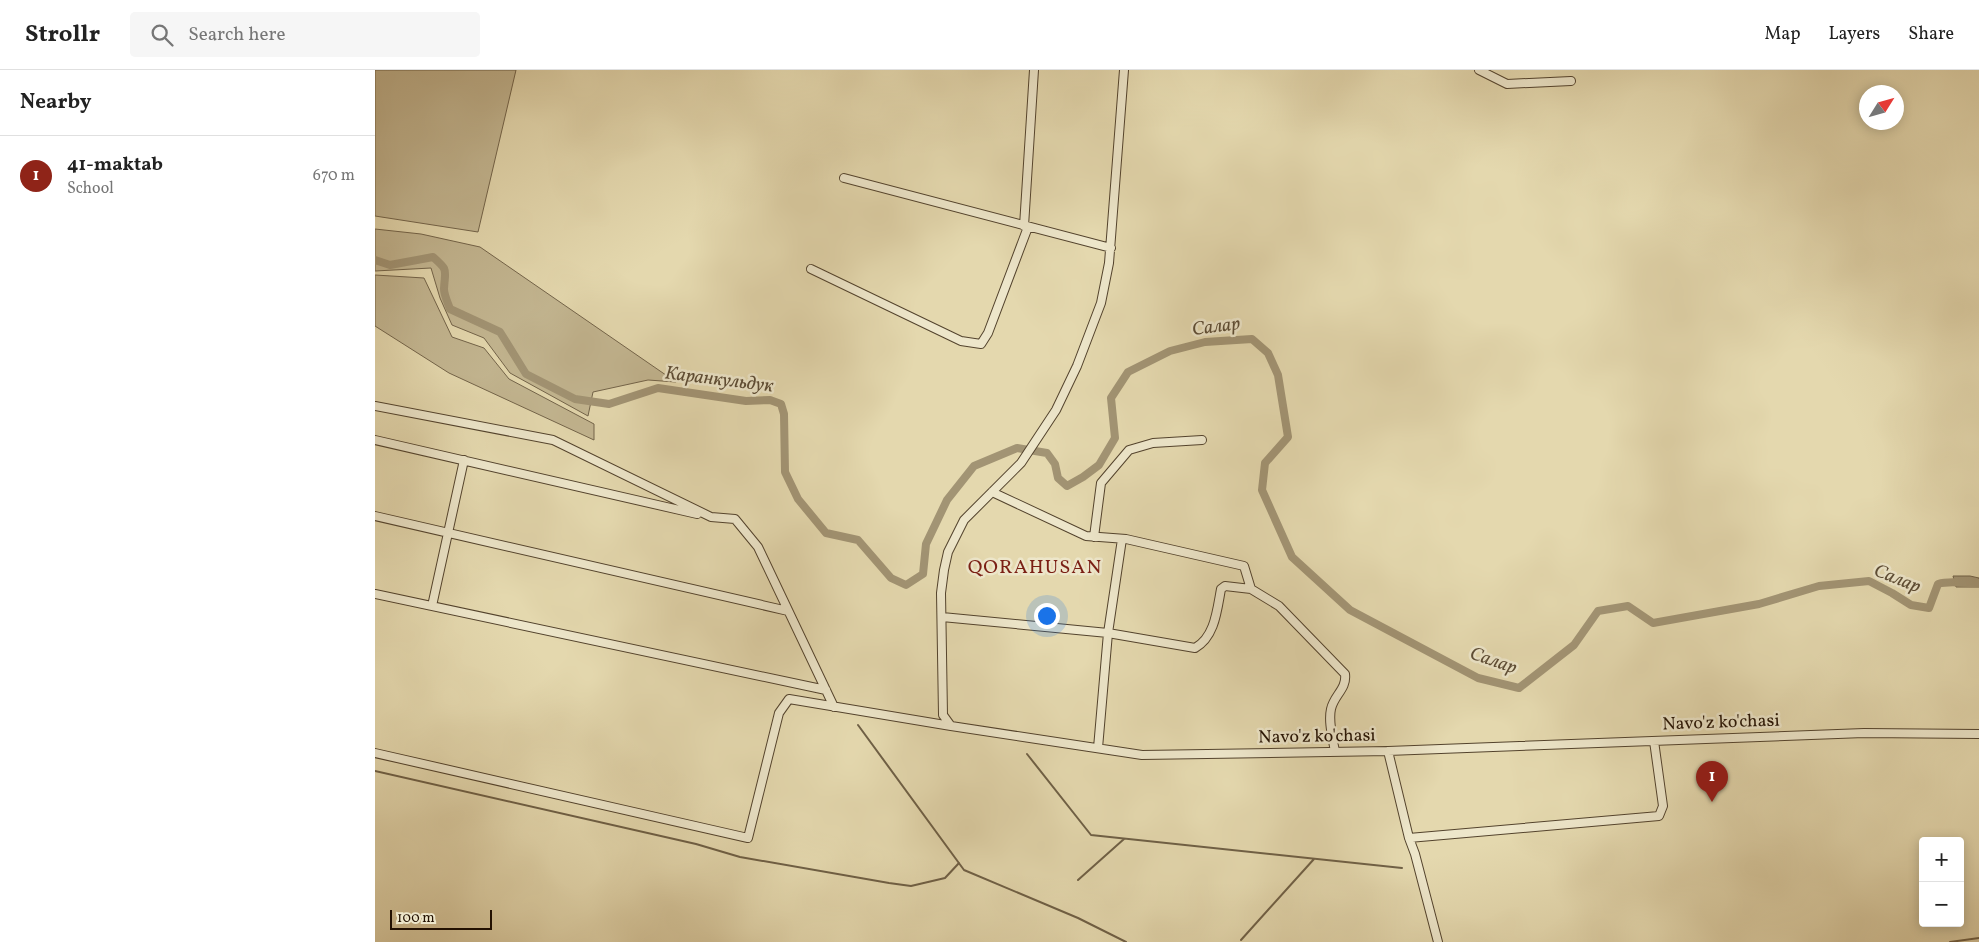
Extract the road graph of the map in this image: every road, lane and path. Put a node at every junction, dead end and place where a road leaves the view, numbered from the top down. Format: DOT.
graph roads {
  1 [pos="1035,70"];
  2 [pos="1124,70"];
  3 [pos="1479,70"];
  4 [pos="1571,81"];
  5 [pos="844,178"];
  6 [pos="1026,226"];
  7 [pos="1111,248"];
  8 [pos="811,269"];
  9 [pos="375,406"];
  10 [pos="375,440"];
  11 [pos="1202,440"];
  12 [pos="464,460"];
  13 [pos="992,492"];
  14 [pos="375,516"];
  15 [pos="711,517"];
  16 [pos="448,532"];
  17 [pos="1094,537"];
  18 [pos="1121,539"];
  19 [pos="1251,590"];
  20 [pos="375,594"];
  21 [pos="432,606"];
  22 [pos="788,611"];
  23 [pos="942,617"];
  24 [pos="1108,633"];
  25 [pos="826,690"];
  26 [pos="834,707"];
  27 [pos="943,715"];
  28 [pos="931,723"];
  29 [pos="951,726"];
  30 [pos="1979,734"];
  31 [pos="1654,741"];
  32 [pos="1098,748"];
  33 [pos="1389,751"];
  34 [pos="1335,752"];
  35 [pos="375,753"];
  36 [pos="1409,838"];
  37 [pos="1438,942"];
  1 -- 6 [label="street"];
  2 -- 7 [label="street"];
  3 -- 4 [label="street"];
  5 -- 6 [label="street"];
  6 -- 7 [label="street"];
  6 -- 8 [label="street"];
  7 -- 13 [label="street"];
  9 -- 15 [label="street"];
  10 -- 12 [label="street"];
  11 -- 17 [label="street"];
  12 -- 15 [label="street"];
  12 -- 16 [label="street"];
  13 -- 17 [label="street"];
  13 -- 23 [label="street"];
  14 -- 16 [label="street"];
  15 -- 22 [label="street"];
  16 -- 21 [label="street"];
  16 -- 22 [label="street"];
  17 -- 18 [label="street"];
  18 -- 19 [label="street"];
  18 -- 24 [label="street"];
  19 -- 24 [label="street"];
  19 -- 34 [label="street"];
  20 -- 21 [label="street"];
  21 -- 25 [label="street"];
  22 -- 25 [label="street"];
  23 -- 24 [label="street"];
  23 -- 27 [label="street"];
  24 -- 32 [label="street"];
  25 -- 26 [label="street"];
  26 -- 28 [label="street, Navo'z ko'chasi"];
  26 -- 35 [label="street, Navo'z ko'chasi"];
  27 -- 28 [label="street"];
  27 -- 29 [label="street"];
  28 -- 29 [label="street, Navo'z ko'chasi"];
  29 -- 32 [label="street, Navo'z ko'chasi"];
  30 -- 31 [label="street, Navo'z ko'chasi"];
  31 -- 33 [label="street, Navo'z ko'chasi"];
  31 -- 36 [label="street"];
  32 -- 34 [label="street, Navo'z ko'chasi"];
  33 -- 34 [label="street, Navo'z ko'chasi"];
  33 -- 36 [label="street"];
  36 -- 37 [label="street"];
}
